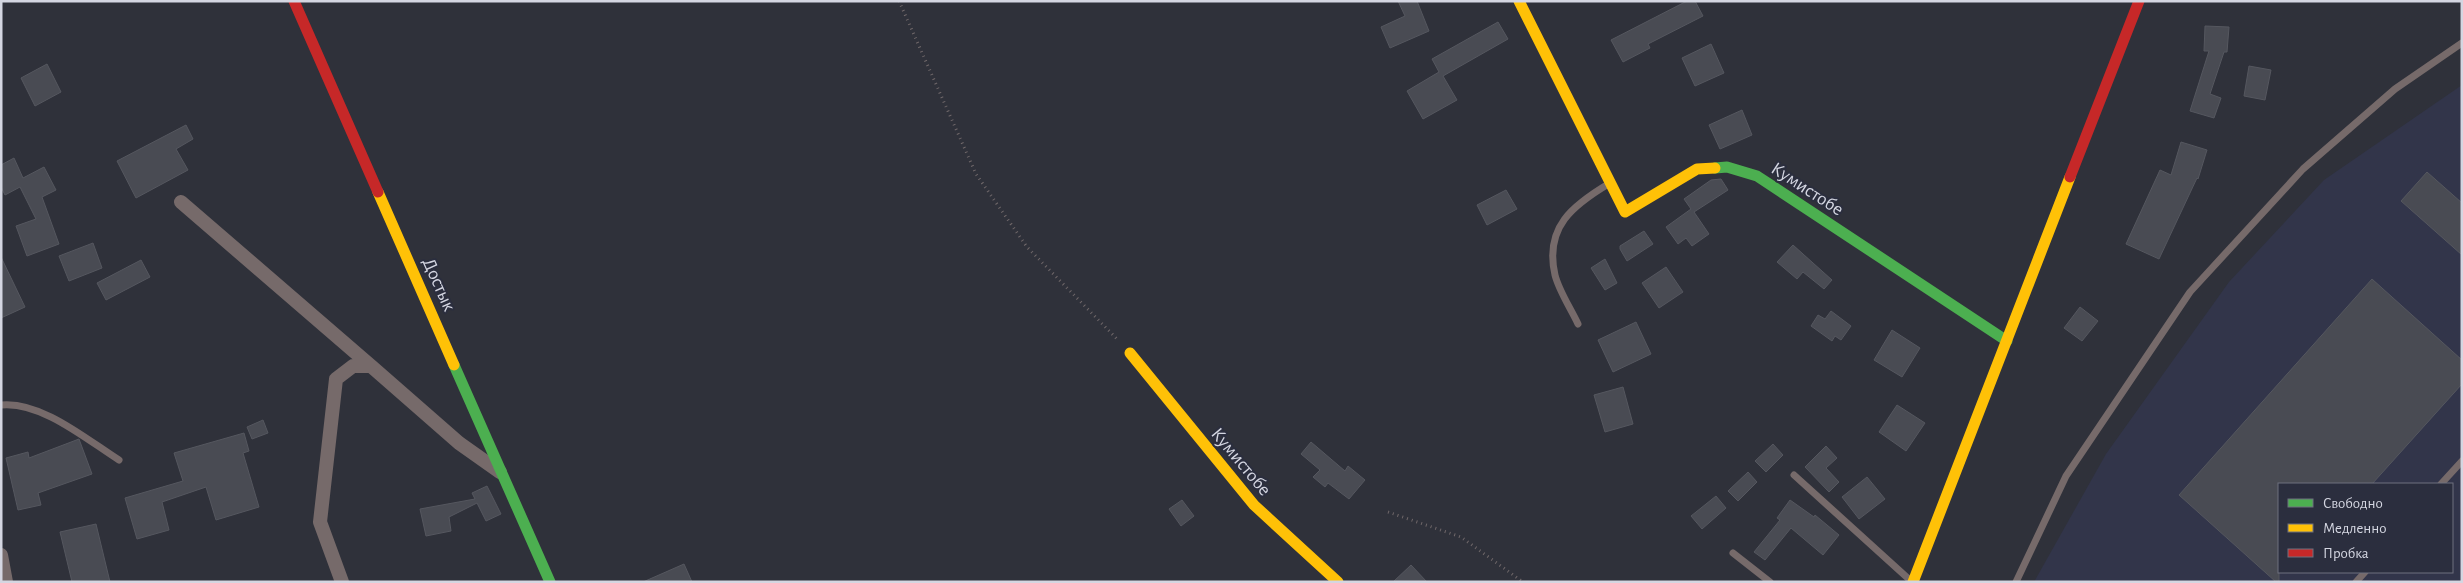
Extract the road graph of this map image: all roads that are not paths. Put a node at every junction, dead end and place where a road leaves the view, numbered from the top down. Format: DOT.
graph roads {
  1 [pos="294,1"];
  2 [pos="1519,1"];
  3 [pos="2139,1"];
  4 [pos="2462,43"];
  5 [pos="1611,183"];
  6 [pos="181,202"];
  7 [pos="1578,324"];
  8 [pos="2007,342"];
  9 [pos="1130,353"];
  10 [pos="371,366"];
  11 [pos="1,405"];
  12 [pos="119,460"];
  13 [pos="2462,461"];
  14 [pos="504,475"];
  15 [pos="1794,475"];
  16 [pos="2442,483"];
  17 [pos="1732,553"];
  18 [pos="1,555"];
  19 [pos="6,582"];
  20 [pos="342,582"];
  21 [pos="550,582"];
  22 [pos="1338,582"];
  23 [pos="1770,582"];
  24 [pos="1912,582"];
  25 [pos="2016,582"];
  1 -- 14 [label="street, Достык"];
  2 -- 5 [label="street, Кумистобе"];
  3 -- 8 [label="street"];
  4 -- 25 [label="lane"];
  5 -- 7 [label="lane"];
  5 -- 8 [label="street, Кумистобе"];
  6 -- 10 [label="street"];
  8 -- 24 [label="street"];
  9 -- 22 [label="street, Кумистобе"];
  10 -- 14 [label="street"];
  10 -- 20 [label="street"];
  11 -- 12 [label="lane"];
  13 -- 16 [label="lane"];
  14 -- 21 [label="street, Достык"];
  15 -- 24 [label="lane"];
  17 -- 23 [label="lane"];
  18 -- 19 [label="street"];
}
